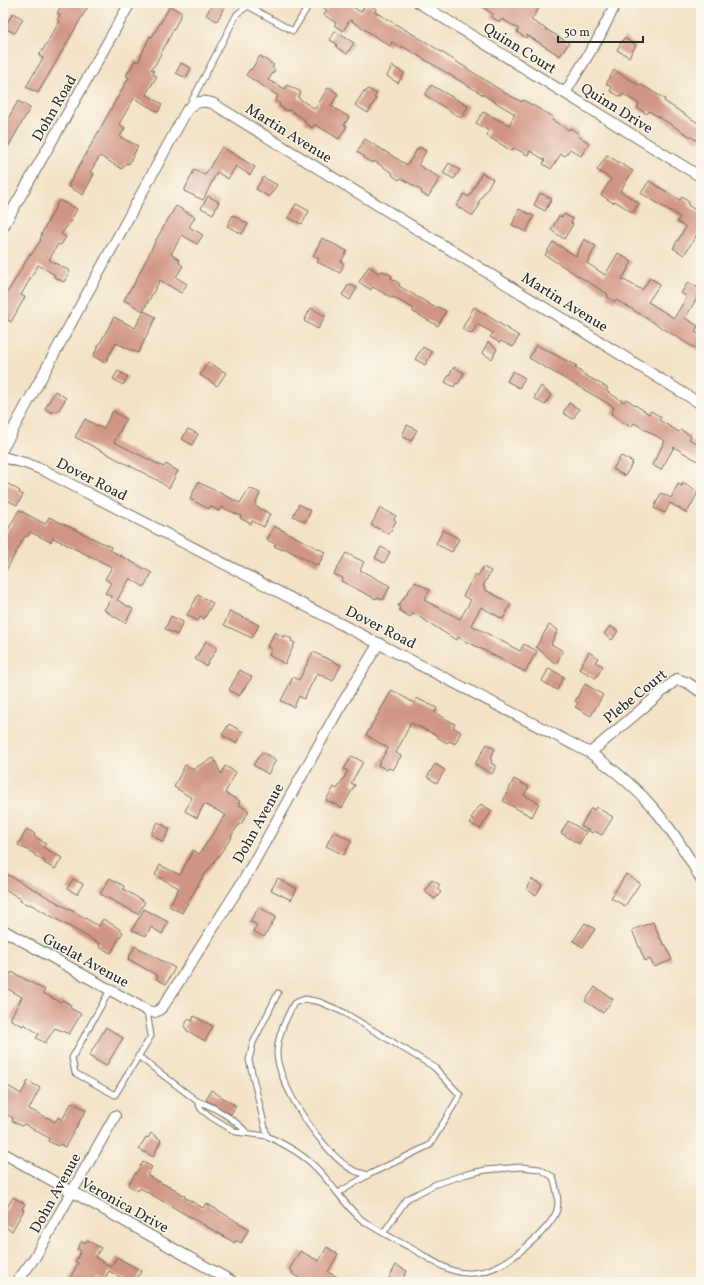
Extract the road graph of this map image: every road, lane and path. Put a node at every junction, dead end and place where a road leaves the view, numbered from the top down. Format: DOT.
graph roads {
  1 [pos="130,3"];
  2 [pos="310,3"];
  3 [pos="419,3"];
  4 [pos="616,3"];
  5 [pos="249,5"];
  6 [pos="565,93"];
  7 [pos="187,110"];
  8 [pos="701,177"];
  9 [pos="3,227"];
  10 [pos="701,404"];
  11 [pos="3,448"];
  12 [pos="3,457"];
  13 [pos="379,643"];
  14 [pos="701,692"];
  15 [pos="590,753"];
  16 [pos="701,879"];
  17 [pos="3,930"];
  18 [pos="110,990"];
  19 [pos="278,994"];
  20 [pos="152,1012"];
  21 [pos="138,1056"];
  22 [pos="197,1101"];
  23 [pos="115,1116"];
  24 [pos="247,1134"];
  25 [pos="267,1136"];
  26 [pos="3,1153"];
  27 [pos="368,1175"];
  28 [pos="72,1192"];
  29 [pos="338,1193"];
  30 [pos="384,1232"];
  31 [pos="17,1282"];
  32 [pos="233,1282"];
  1 -- 9 [label="street, Dohn Road"];
  2 -- 5 [label="lane"];
  3 -- 6 [label="street, Quinn Court"];
  4 -- 6 [label="street, Quinn Drive"];
  5 -- 7 [label="lane"];
  6 -- 8 [label="street, Quinn Drive"];
  7 -- 10 [label="street, Martin Avenue"];
  7 -- 11 [label="street"];
  12 -- 13 [label="street, Dover Road"];
  13 -- 15 [label="street, Dover Road"];
  13 -- 20 [label="street, Dohn Avenue"];
  14 -- 15 [label="street, Plebe Court"];
  15 -- 16 [label="street, Dover Road"];
  17 -- 18 [label="street, Guelat Avenue"];
  18 -- 20 [label="street, Guelat Avenue"];
  18 -- 21 [label="lane"];
  19 -- 25 [label="lane"];
  20 -- 21 [label="lane"];
  21 -- 22 [label="lane"];
  22 -- 24 [label="lane"];
  22 -- 24 [label="lane"];
  23 -- 28 [label="street, Dohn Avenue"];
  24 -- 25 [label="lane"];
  25 -- 29 [label="lane"];
  26 -- 28 [label="street, Veronica Drive"];
  27 -- 27 [label="lane"];
  27 -- 29 [label="lane"];
  28 -- 31 [label="street, Dohn Avenue"];
  28 -- 32 [label="street, Veronica Drive"];
  29 -- 30 [label="lane"];
  30 -- 30 [label="lane"];
}
